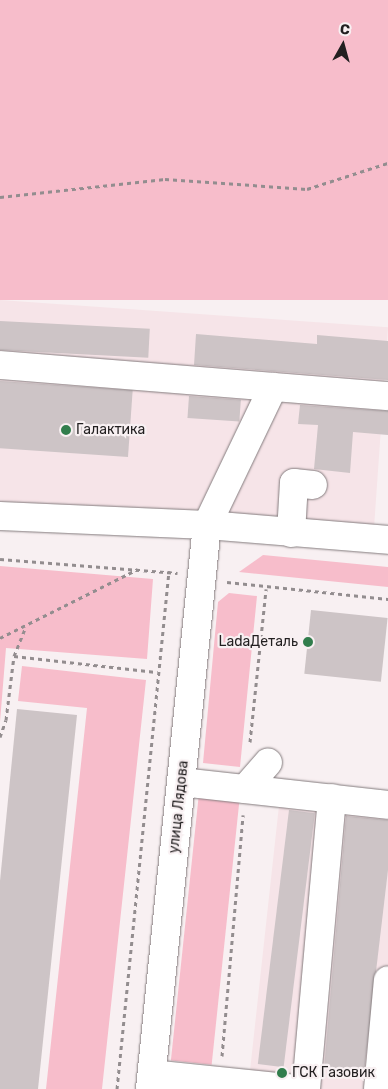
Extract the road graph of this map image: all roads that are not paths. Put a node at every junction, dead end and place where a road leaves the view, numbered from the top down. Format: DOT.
graph roads {
  1 [pos="0,365"];
  2 [pos="274,387"];
  3 [pos="388,396"];
  4 [pos="312,485"];
  5 [pos="0,516"];
  6 [pos="207,525"];
  7 [pos="291,533"];
  8 [pos="388,540"];
  9 [pos="268,763"];
  10 [pos="181,782"];
  11 [pos="245,789"];
  12 [pos="332,798"];
  13 [pos="388,804"];
  14 [pos="388,980"];
  15 [pos="151,1082"];
  16 [pos="297,1089"];
  17 [pos="306,1089"];
  18 [pos="378,1089"];
  1 -- 2 [label="street"];
  2 -- 3 [label="street"];
  2 -- 6 [label="street"];
  4 -- 7 [label="street"];
  5 -- 6 [label="street"];
  6 -- 7 [label="street"];
  6 -- 10 [label="street, улица Лядова"];
  7 -- 8 [label="street"];
  9 -- 11 [label="street"];
  10 -- 11 [label="street"];
  10 -- 15 [label="street, улица Лядова"];
  11 -- 12 [label="street"];
  12 -- 13 [label="street"];
  12 -- 17 [label="street"];
  14 -- 18 [label="street"];
  15 -- 16 [label="street"];
}
